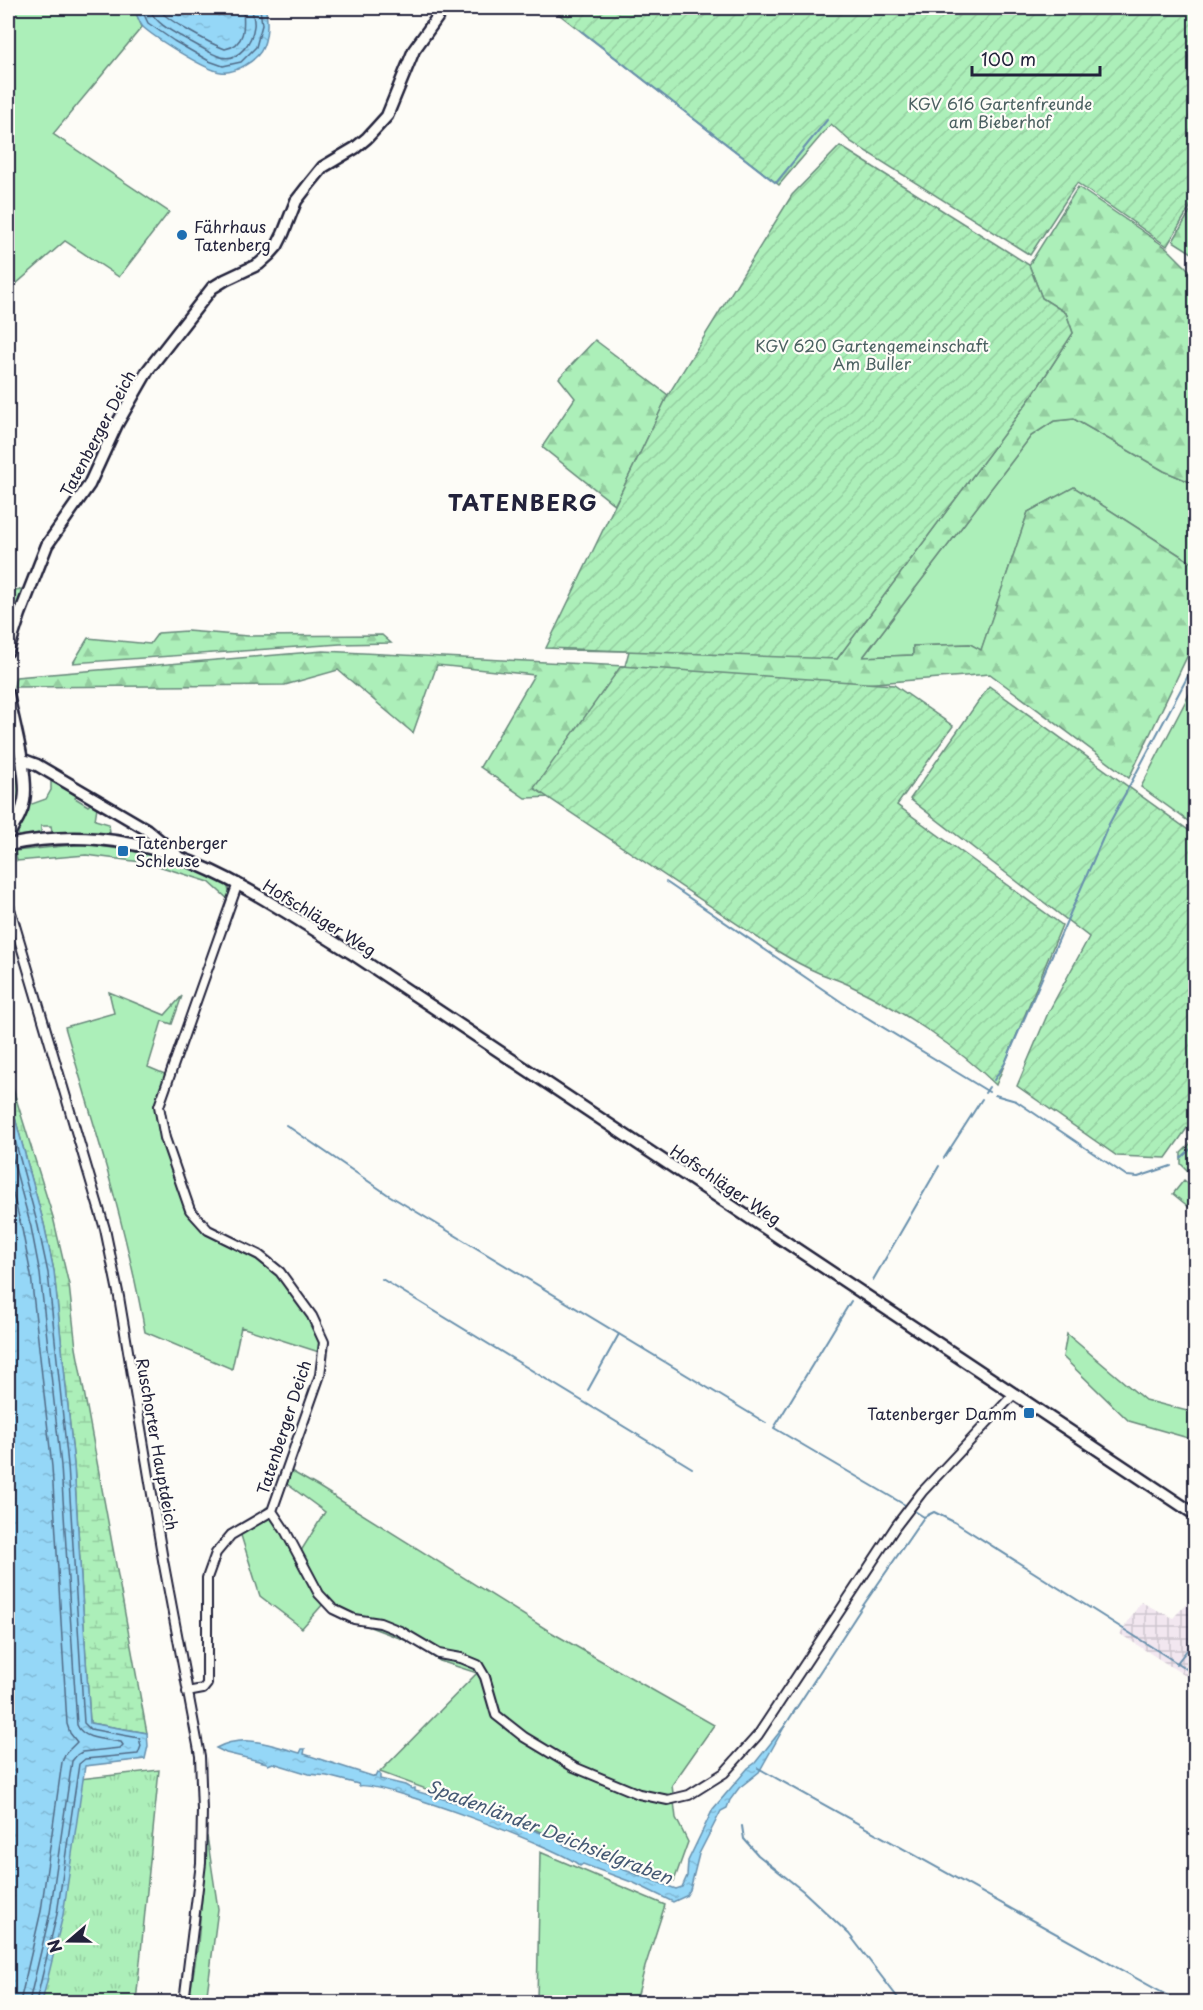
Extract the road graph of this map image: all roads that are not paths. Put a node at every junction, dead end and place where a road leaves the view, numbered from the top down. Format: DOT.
graph roads {
  1 [pos="444,8"];
  2 [pos="8,651"];
  3 [pos="8,694"];
  4 [pos="21,759"];
  5 [pos="8,835"];
  6 [pos="8,845"];
  7 [pos="178,856"];
  8 [pos="238,883"];
  9 [pos="8,902"];
  10 [pos="1014,1394"];
  11 [pos="272,1511"];
  12 [pos="1196,1515"];
  13 [pos="187,1692"];
  14 [pos="184,2002"];
  1 -- 2 [label="street, Tatenberger Deich"];
  3 -- 4 [label="street"];
  4 -- 5 [label="street"];
  4 -- 7 [label="street"];
  6 -- 7 [label="street"];
  7 -- 8 [label="street, Hofschläger Weg"];
  8 -- 10 [label="street, Hofschläger Weg"];
  8 -- 11 [label="street, Tatenberger Deich"];
  9 -- 13 [label="street, Ruschorter Hauptdeich"];
  10 -- 11 [label="street"];
  10 -- 12 [label="street, Hofschläger Weg"];
  11 -- 13 [label="street, Tatenberger Deich"];
  13 -- 14 [label="street, Ruschorter Hauptdeich"];
}
